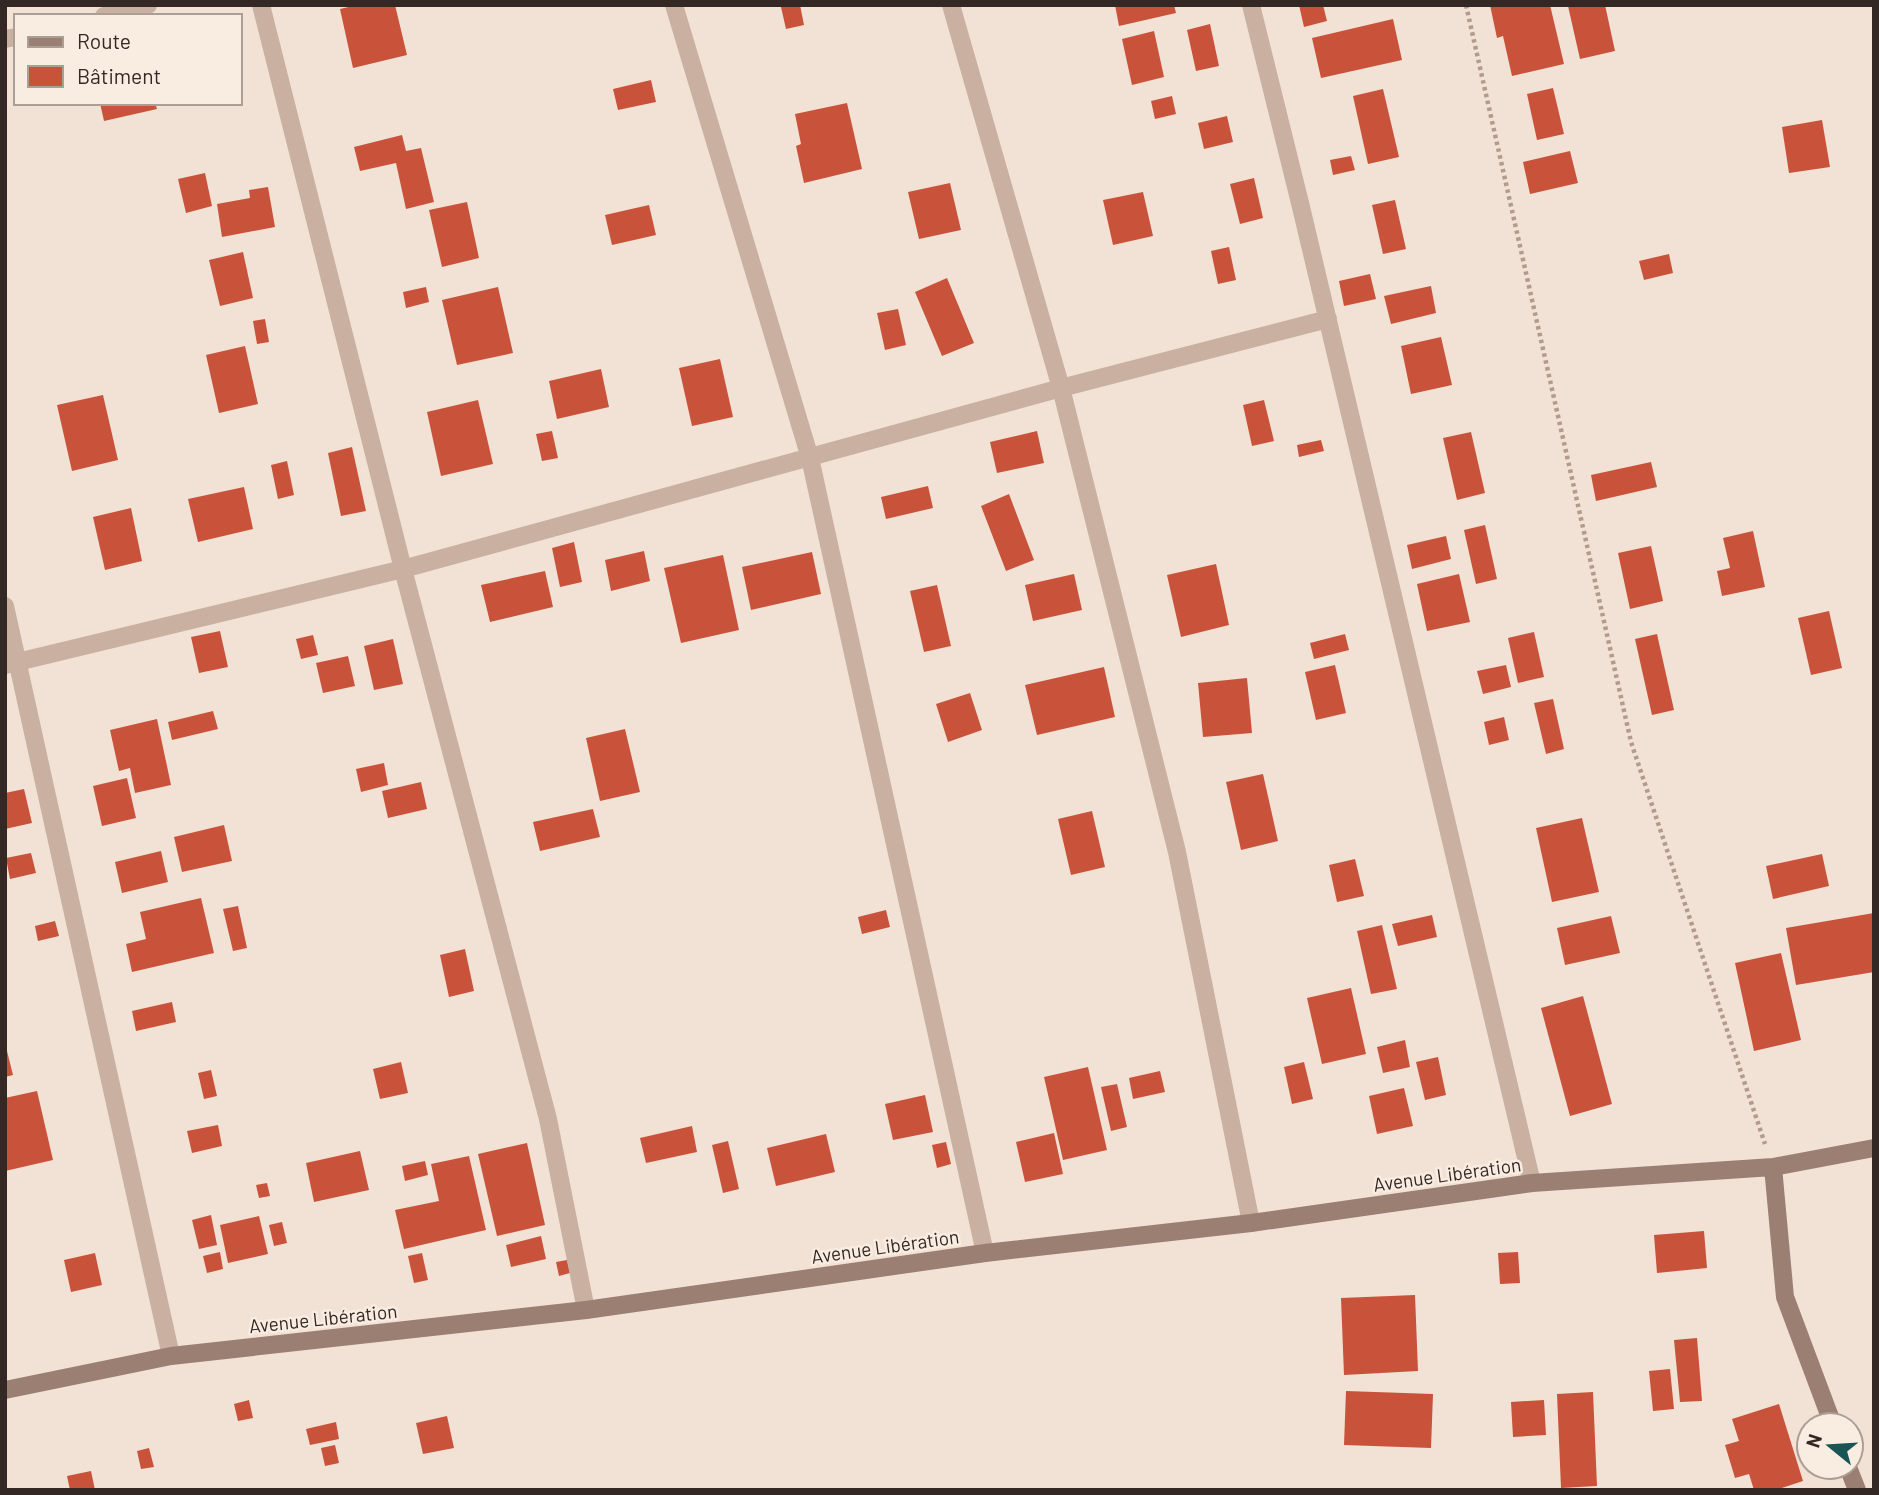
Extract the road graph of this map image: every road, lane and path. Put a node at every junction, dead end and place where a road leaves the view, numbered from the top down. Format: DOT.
graph roads {
  1 [pos="148,5"];
  2 [pos="261,5"];
  3 [pos="674,5"];
  4 [pos="950,5"];
  5 [pos="1251,5"];
  6 [pos="1466,5"];
  7 [pos="112,14"];
  8 [pos="1328,319"];
  9 [pos="1061,388"];
  10 [pos="810,458"];
  11 [pos="403,569"];
  12 [pos="5,606"];
  13 [pos="12,664"];
  14 [pos="1874,1148"];
  15 [pos="1773,1167"];
  16 [pos="1532,1183"];
  17 [pos="1251,1223"];
  18 [pos="985,1254"];
  19 [pos="586,1310"];
  20 [pos="171,1356"];
  21 [pos="5,1390"];
  22 [pos="1828,1411"];
  1 -- 7 [label="street"];
  2 -- 11 [label="street"];
  3 -- 10 [label="street"];
  4 -- 9 [label="street"];
  5 -- 8 [label="street"];
  6 -- 15 [label="path"];
  8 -- 9 [label="street"];
  8 -- 16 [label="street"];
  9 -- 10 [label="street"];
  9 -- 17 [label="street"];
  10 -- 11 [label="street"];
  10 -- 18 [label="street"];
  11 -- 13 [label="street"];
  11 -- 19 [label="street"];
  12 -- 13 [label="street"];
  13 -- 20 [label="street"];
  14 -- 15 [label="street, Avenue Libération"];
  15 -- 16 [label="street, Avenue Libération"];
  15 -- 22 [label="street"];
  16 -- 17 [label="street, Avenue Libération"];
  17 -- 18 [label="street, Avenue Libération"];
  18 -- 19 [label="street, Avenue Libération"];
  19 -- 20 [label="street, Avenue Libération"];
  20 -- 21 [label="street, Avenue Libération"];
}
